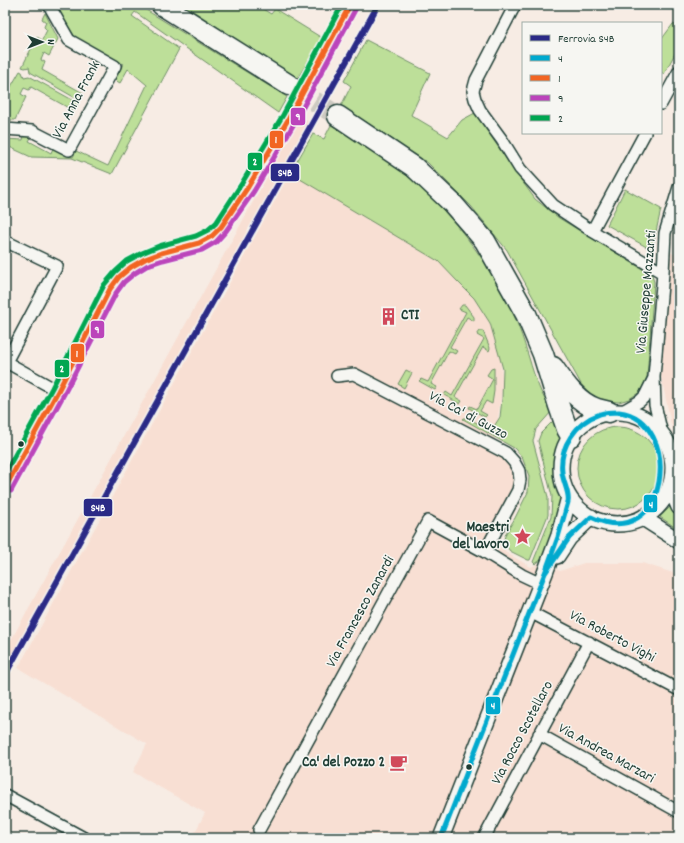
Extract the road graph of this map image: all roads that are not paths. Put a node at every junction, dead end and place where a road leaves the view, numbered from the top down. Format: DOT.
graph roads {
  1 [pos="48,5"];
  2 [pos="162,5"];
  3 [pos="350,5"];
  4 [pos="515,5"];
  5 [pos="679,71"];
  6 [pos="289,85"];
  7 [pos="662,102"];
  8 [pos="338,116"];
  9 [pos="5,129"];
  10 [pos="644,134"];
  11 [pos="679,187"];
  12 [pos="592,231"];
  13 [pos="5,241"];
  14 [pos="663,273"];
  15 [pos="544,354"];
  16 [pos="6,363"];
  17 [pos="337,376"];
  18 [pos="654,378"];
  19 [pos="58,390"];
  20 [pos="615,412"];
  21 [pos="662,434"];
  22 [pos="571,436"];
  23 [pos="673,462"];
  24 [pos="5,488"];
  25 [pos="569,497"];
  26 [pos="679,507"];
  27 [pos="591,517"];
  28 [pos="643,518"];
  29 [pos="679,541"];
  30 [pos="485,552"];
  31 [pos="543,579"];
  32 [pos="530,612"];
  33 [pos="589,642"];
  34 [pos="679,690"];
  35 [pos="540,734"];
  36 [pos="5,795"];
  37 [pos="679,812"];
  38 [pos="259,830"];
  39 [pos="84,838"];
  40 [pos="440,838"];
  41 [pos="484,838"];
  1 -- 9 [label="street, Via Anna Frank"];
  2 -- 6 [label="highway"];
  3 -- 19 [label="street, bridge"];
  4 -- 12 [label="street"];
  5 -- 7 [label="street"];
  8 -- 15 [label="highway"];
  10 -- 12 [label="street"];
  11 -- 14 [label="street, Via Giuseppe Mazzanti"];
  12 -- 14 [label="street"];
  13 -- 16 [label="street"];
  14 -- 18 [label="street, Via Giuseppe Mazzanti"];
  15 -- 20 [label="highway"];
  15 -- 22 [label="highway"];
  16 -- 19 [label="street"];
  17 -- 30 [label="street, Via Ca' di Guzzo"];
  18 -- 20 [label="street, Via Giuseppe Mazzanti"];
  18 -- 21 [label="street, Via Giuseppe Mazzanti"];
  19 -- 24 [label="street"];
  20 -- 21 [label="main road"];
  20 -- 22 [label="main road"];
  21 -- 23 [label="main road"];
  22 -- 25 [label="main road"];
  23 -- 26 [label="main road"];
  23 -- 28 [label="main road"];
  25 -- 27 [label="main road"];
  25 -- 31 [label="main road"];
  27 -- 28 [label="main road"];
  27 -- 31 [label="main road"];
  28 -- 29 [label="main road"];
  30 -- 31 [label="street, Via Francesco Zanardi"];
  30 -- 38 [label="street, Via Francesco Zanardi"];
  31 -- 32 [label="main road"];
  32 -- 33 [label="street, Via Roberto Vighi"];
  32 -- 40 [label="main road"];
  33 -- 34 [label="street, Via Roberto Vighi"];
  33 -- 35 [label="street, Via Rocco Scotellaro"];
  35 -- 37 [label="street, Via Andrea Marzari"];
  35 -- 41 [label="street, Via Rocco Scotellaro"];
  36 -- 39 [label="street"];
}
